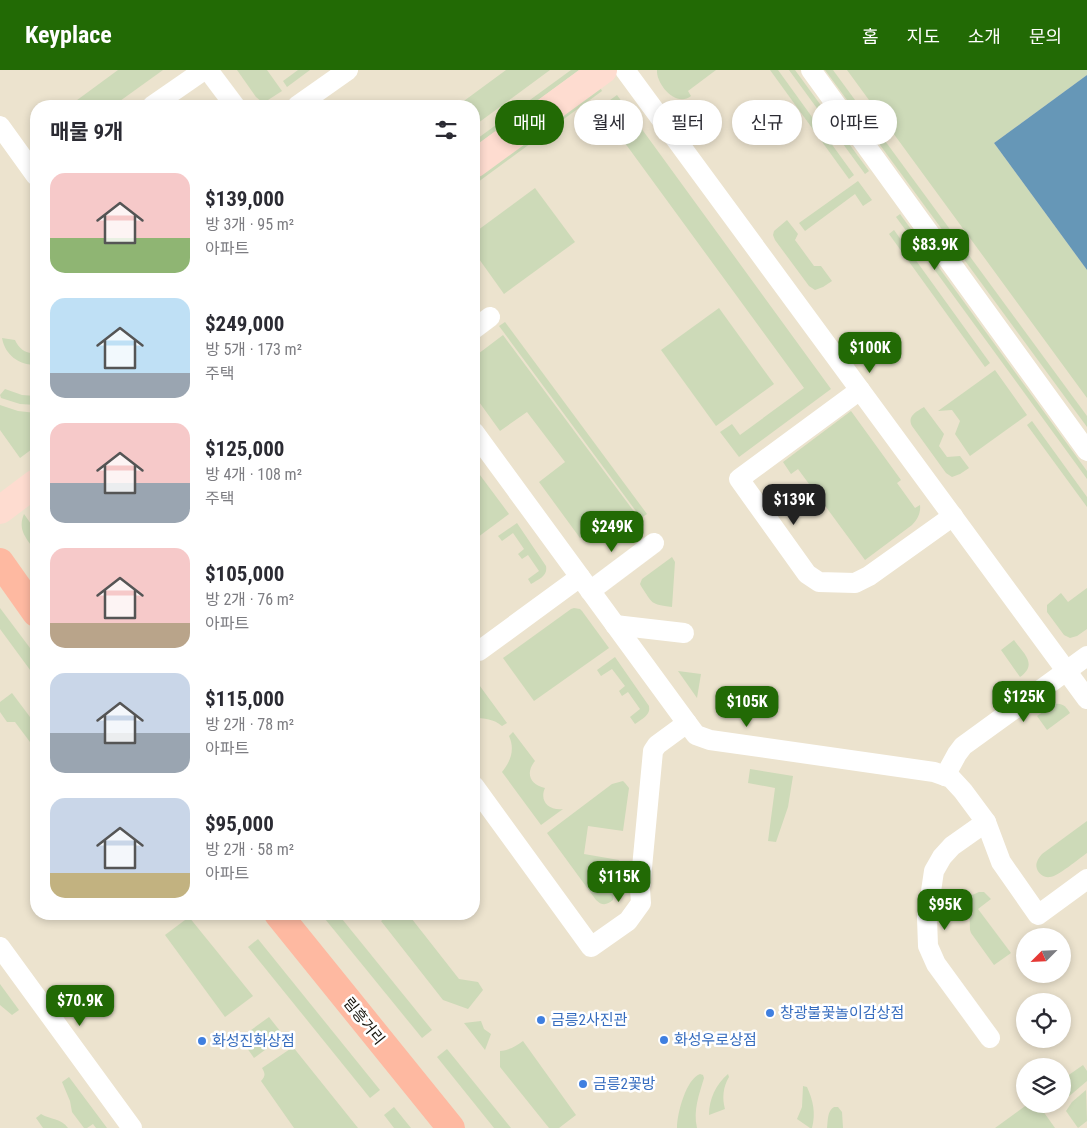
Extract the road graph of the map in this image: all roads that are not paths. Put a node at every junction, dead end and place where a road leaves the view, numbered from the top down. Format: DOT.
graph roads {
  1 [pos="204,70"];
  2 [pos="208,70"];
  3 [pos="348,70"];
  4 [pos="603,70"];
  5 [pos="625,70"];
  6 [pos="811,70"];
  7 [pos="161,100"];
  8 [pos="230,100"];
  9 [pos="306,100"];
  10 [pos="0,126"];
  11 [pos="480,160"];
  12 [pos="30,168"];
  13 [pos="490,317"];
  14 [pos="480,324"];
  15 [pos="860,390"];
  16 [pos="480,440"];
  17 [pos="1087,452"];
  18 [pos="30,488"];
  19 [pos="0,510"];
  20 [pos="953,516"];
  21 [pos="654,544"];
  22 [pos="0,562"];
  23 [pos="585,584"];
  24 [pos="30,604"];
  25 [pos="615,625"];
  26 [pos="684,633"];
  27 [pos="480,651"];
  28 [pos="1087,656"];
  29 [pos="1066,671"];
  30 [pos="1087,699"];
  31 [pos="687,723"];
  32 [pos="945,776"];
  33 [pos="480,794"];
  34 [pos="986,822"];
  35 [pos="1087,879"];
  36 [pos="283,920"];
  37 [pos="0,947"];
  38 [pos="990,1038"];
  39 [pos="132,1128"];
  40 [pos="451,1128"];
  1 -- 7 [label="street"];
  2 -- 8 [label="street"];
  3 -- 9 [label="street"];
  4 -- 11 [label="street"];
  5 -- 15 [label="street"];
  6 -- 17 [label="street"];
  10 -- 12 [label="street"];
  13 -- 14 [label="street"];
  15 -- 20 [label="street"];
  15 -- 20 [label="street"];
  16 -- 23 [label="street"];
  18 -- 19 [label="street"];
  20 -- 29 [label="street"];
  21 -- 23 [label="street"];
  22 -- 24 [label="main road"];
  23 -- 25 [label="street"];
  23 -- 27 [label="street"];
  25 -- 26 [label="street"];
  25 -- 31 [label="street"];
  28 -- 29 [label="street"];
  29 -- 30 [label="street"];
  29 -- 32 [label="street"];
  31 -- 32 [label="street"];
  31 -- 33 [label="street"];
  32 -- 34 [label="street"];
  34 -- 35 [label="street"];
  34 -- 38 [label="street"];
  36 -- 40 [label="main road, 림흥거리"];
  37 -- 39 [label="street"];
}
